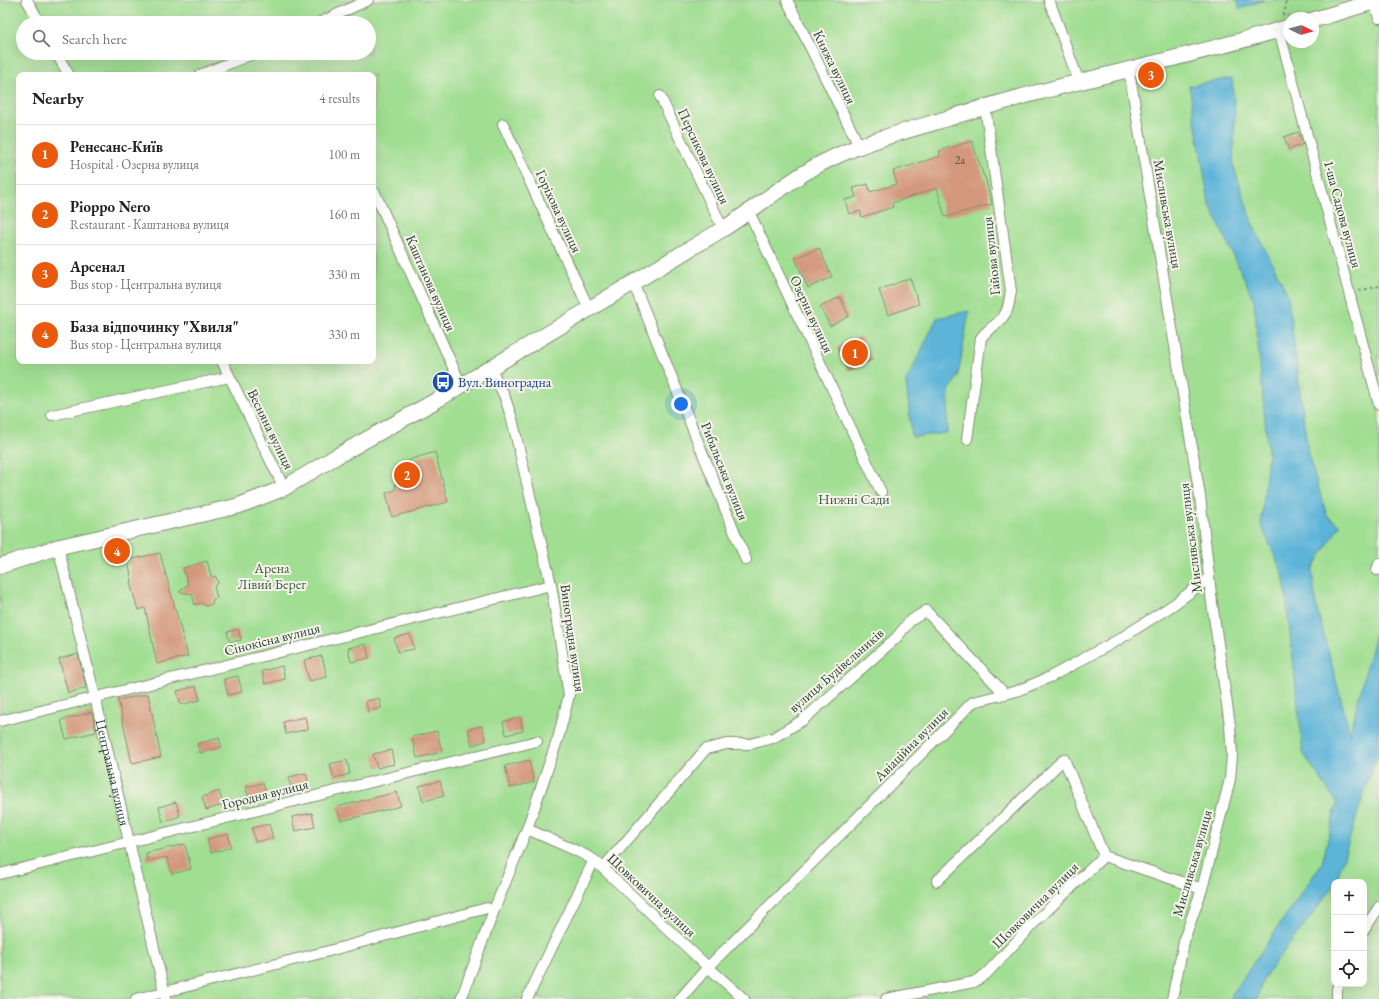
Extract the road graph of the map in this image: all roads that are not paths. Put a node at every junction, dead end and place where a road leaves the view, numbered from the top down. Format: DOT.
graph roads {
  1 [pos="27,0"];
  2 [pos="368,0"];
  3 [pos="787,0"];
  4 [pos="1050,0"];
  5 [pos="1377,1"];
  6 [pos="36,16"];
  7 [pos="334,16"];
  8 [pos="1319,18"];
  9 [pos="1379,18"];
  10 [pos="1283,29"];
  11 [pos="1289,48"];
  12 [pos="60,60"];
  13 [pos="238,60"];
  14 [pos="1130,70"];
  15 [pos="67,72"];
  16 [pos="208,72"];
  17 [pos="1079,82"];
  18 [pos="660,96"];
  19 [pos="986,106"];
  20 [pos="503,124"];
  21 [pos="859,146"];
  22 [pos="376,193"];
  23 [pos="749,212"];
  24 [pos="723,229"];
  25 [pos="633,282"];
  26 [pos="589,309"];
  27 [pos="224,364"];
  28 [pos="490,367"];
  29 [pos="230,377"];
  30 [pos="461,385"];
  31 [pos="1379,405"];
  32 [pos="52,415"];
  33 [pos="968,439"];
  34 [pos="284,488"];
  35 [pos="881,492"];
  36 [pos="58,547"];
  37 [pos="746,560"];
  38 [pos="0,566"];
  39 [pos="1209,578"];
  40 [pos="551,585"];
  41 [pos="1005,694"];
  42 [pos="95,697"];
  43 [pos="0,721"];
  44 [pos="537,741"];
  45 [pos="527,829"];
  46 [pos="129,842"];
  47 [pos="1104,856"];
  48 [pos="594,860"];
  49 [pos="603,868"];
  50 [pos="0,874"];
  51 [pos="937,881"];
  52 [pos="1202,889"];
  53 [pos="1379,907"];
  54 [pos="487,908"];
  55 [pos="1367,925"];
  56 [pos="708,967"];
  57 [pos="1338,987"];
  58 [pos="165,996"];
  59 [pos="136,999"];
  60 [pos="461,999"];
  61 [pos="527,999"];
  62 [pos="680,999"];
  63 [pos="744,999"];
  64 [pos="886,999"];
  65 [pos="1172,999"];
  66 [pos="1337,999"];
  1 -- 6 [label="street"];
  2 -- 7 [label="street"];
  3 -- 21 [label="street, Княжа вулиця"];
  4 -- 17 [label="street"];
  5 -- 8 [label="street"];
  5 -- 9 [label="street"];
  10 -- 14 [label="street"];
  11 -- 31 [label="street, 1-ша Садова вулиця"];
  12 -- 15 [label="street"];
  13 -- 16 [label="street"];
  14 -- 17 [label="street"];
  14 -- 39 [label="street, Мисливська вулиця"];
  17 -- 19 [label="street"];
  18 -- 24 [label="street, Персикова вулиця"];
  19 -- 21 [label="street"];
  19 -- 33 [label="street, Гайова вулиця"];
  20 -- 26 [label="street, Горіхова вулиця"];
  21 -- 23 [label="street"];
  22 -- 30 [label="street, Каштанова вулиця"];
  23 -- 24 [label="street"];
  23 -- 35 [label="street, Озерна вулиця"];
  24 -- 25 [label="street"];
  25 -- 26 [label="street"];
  25 -- 37 [label="street, Рибальська вулиця"];
  26 -- 28 [label="street"];
  27 -- 29 [label="street, Весняна вулиця"];
  28 -- 30 [label="street"];
  28 -- 40 [label="street, Виноградна вулиця"];
  29 -- 32 [label="street"];
  29 -- 34 [label="street, Весняна вулиця"];
  30 -- 34 [label="street"];
  34 -- 36 [label="street"];
  36 -- 38 [label="street"];
  36 -- 42 [label="street, Центральна вулиця"];
  39 -- 41 [label="street, Авіаційна вулиця"];
  39 -- 52 [label="street, Мисливська вулиця"];
  40 -- 42 [label="street, Сінокісна вулиця"];
  40 -- 45 [label="street, Виноградна вулиця"];
  41 -- 49 [label="street, вулиця Будівельників"];
  41 -- 56 [label="street, Авіаційна вулиця"];
  42 -- 43 [label="street, Сінокісна вулиця"];
  42 -- 46 [label="street, Центральна вулиця"];
  44 -- 46 [label="street, Городня вулиця"];
  45 -- 48 [label="street, Шовковична вулиця"];
  45 -- 60 [label="street, Виноградна вулиця"];
  46 -- 50 [label="street, Городня вулиця"];
  46 -- 58 [label="street, Центральна вулиця"];
  47 -- 51 [label="street"];
  47 -- 52 [label="street"];
  47 -- 64 [label="street, Шовковична вулиця"];
  48 -- 49 [label="street, Шовковична вулиця"];
  48 -- 61 [label="street"];
  49 -- 56 [label="street, Шовковична вулиця"];
  52 -- 65 [label="street, Мисливська вулиця"];
  53 -- 55 [label="street"];
  54 -- 58 [label="street"];
  56 -- 62 [label="street, Авіаційна вулиця"];
  56 -- 63 [label="street, Шовковична вулиця"];
  57 -- 66 [label="street"];
  58 -- 59 [label="street"];
}
